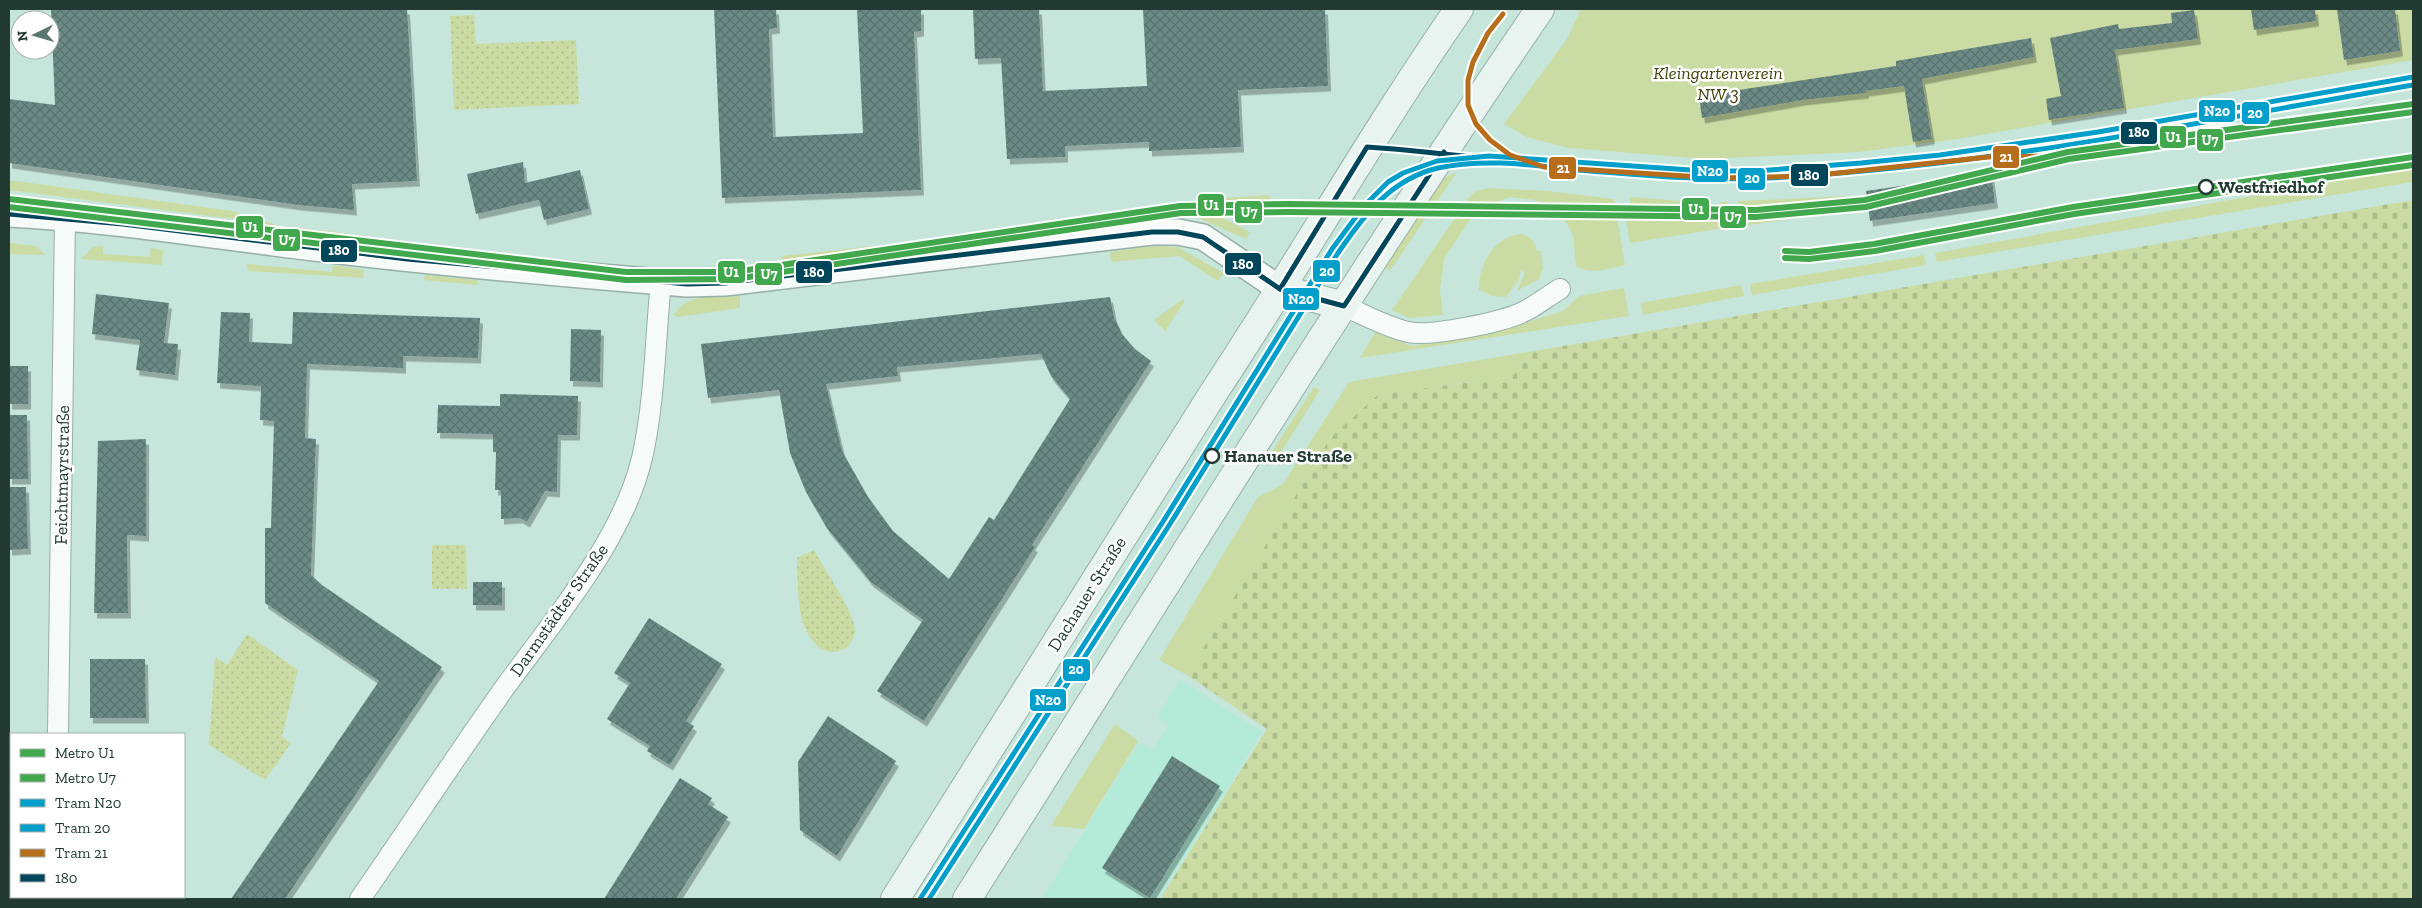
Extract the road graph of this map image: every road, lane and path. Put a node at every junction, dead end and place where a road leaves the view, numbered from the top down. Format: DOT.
graph roads {
  1 [pos="1460,9"];
  2 [pos="1540,9"];
  3 [pos="9,214"];
  4 [pos="65,217"];
  5 [pos="661,282"];
  6 [pos="1280,289"];
  7 [pos="1560,289"];
  8 [pos="1344,306"];
  9 [pos="58,733"];
  10 [pos="360,899"];
  11 [pos="895,899"];
  12 [pos="967,899"];
  1 -- 6 [label="main road, Dachauer Straße"];
  2 -- 8 [label="main road"];
  3 -- 4 [label="street"];
  4 -- 5 [label="street"];
  4 -- 9 [label="street, Feichtmayrstraße"];
  5 -- 6 [label="street"];
  5 -- 10 [label="street, Darmstädter Straße"];
  6 -- 8 [label="main road"];
  6 -- 11 [label="main road, Dachauer Straße"];
  7 -- 8 [label="street"];
  8 -- 12 [label="main road"];
}
